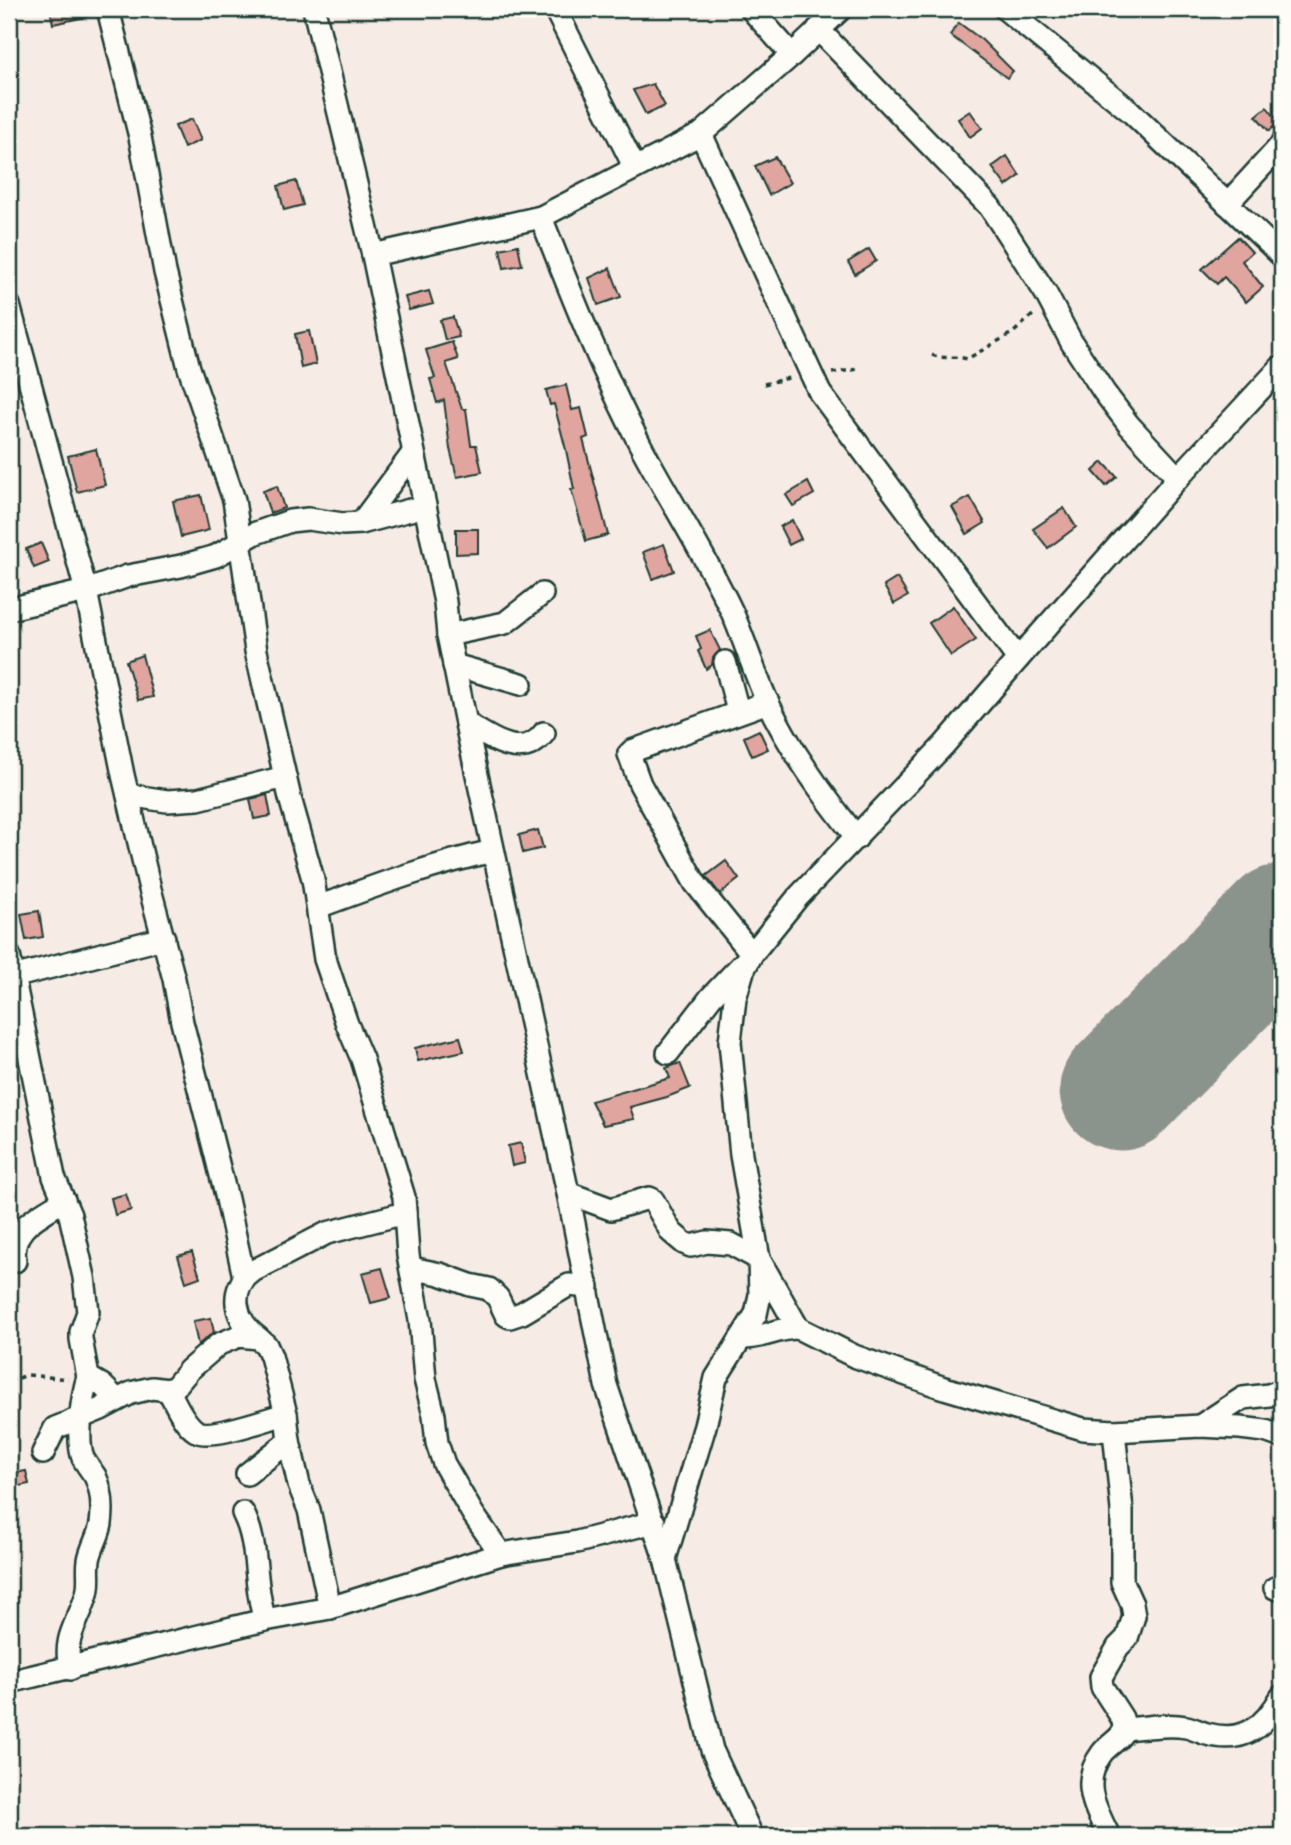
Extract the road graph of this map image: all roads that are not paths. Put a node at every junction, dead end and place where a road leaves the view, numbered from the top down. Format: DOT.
graph roads {
  1 [pos="108,9"];
  2 [pos="314,9"];
  3 [pos="555,9"];
  4 [pos="751,9"];
  5 [pos="841,9"];
  6 [pos="1005,9"];
  7 [pos="818,29"];
  8 [pos="792,55"];
  9 [pos="701,134"];
  10 [pos="1282,144"];
  11 [pos="635,168"];
  12 [pos="1227,204"];
  13 [pos="541,217"];
  14 [pos="373,255"];
  15 [pos="1282,256"];
  16 [pos="9,305"];
  17 [pos="1282,366"];
  18 [pos="413,453"];
  19 [pos="1178,478"];
  20 [pos="425,506"];
  21 [pos="361,523"];
  22 [pos="241,543"];
  23 [pos="86,592"];
  24 [pos="541,594"];
  25 [pos="9,610"];
  26 [pos="448,635"];
  27 [pos="1018,659"];
  28 [pos="725,662"];
  29 [pos="454,665"];
  30 [pos="521,684"];
  31 [pos="768,702"];
  32 [pos="738,711"];
  33 [pos="466,723"];
  34 [pos="544,733"];
  35 [pos="285,776"];
  36 [pos="128,795"];
  37 [pos="857,838"];
  38 [pos="493,851"];
  39 [pos="317,907"];
  40 [pos="164,938"];
  41 [pos="752,954"];
  42 [pos="9,955"];
  43 [pos="11,977"];
  44 [pos="668,1053"];
  45 [pos="64,1200"];
  46 [pos="577,1201"];
  47 [pos="405,1213"];
  48 [pos="759,1259"];
  49 [pos="15,1261"];
  50 [pos="411,1268"];
  51 [pos="244,1278"];
  52 [pos="587,1287"];
  53 [pos="798,1328"];
  54 [pos="258,1338"];
  55 [pos="741,1338"];
  56 [pos="88,1377"];
  57 [pos="168,1390"];
  58 [pos="1282,1390"];
  59 [pos="117,1400"];
  60 [pos="286,1414"];
  61 [pos="82,1418"];
  62 [pos="1200,1426"];
  63 [pos="1114,1432"];
  64 [pos="1282,1437"];
  65 [pos="289,1441"];
  66 [pos="43,1453"];
  67 [pos="247,1474"];
  68 [pos="243,1513"];
  69 [pos="474,1513"];
  70 [pos="654,1522"];
  71 [pos="501,1554"];
  72 [pos="665,1559"];
  73 [pos="476,1562"];
  74 [pos="330,1608"];
  75 [pos="265,1620"];
  76 [pos="70,1669"];
  77 [pos="9,1682"];
  78 [pos="1282,1696"];
  79 [pos="1125,1729"];
  80 [pos="752,1836"];
  81 [pos="1110,1836"];
  1 -- 22 [label="street"];
  2 -- 14 [label="street"];
  3 -- 11 [label="street"];
  4 -- 8 [label="street"];
  5 -- 7 [label="street"];
  6 -- 12 [label="street"];
  7 -- 8 [label="street"];
  7 -- 19 [label="street"];
  8 -- 9 [label="street"];
  9 -- 11 [label="street"];
  9 -- 27 [label="street"];
  10 -- 12 [label="street"];
  11 -- 13 [label="street"];
  12 -- 15 [label="street"];
  13 -- 14 [label="street"];
  13 -- 31 [label="street"];
  14 -- 18 [label="street"];
  16 -- 23 [label="street"];
  17 -- 19 [label="street"];
  18 -- 20 [label="street"];
  18 -- 21 [label="street"];
  19 -- 27 [label="street"];
  20 -- 21 [label="street"];
  20 -- 26 [label="street"];
  21 -- 22 [label="street"];
  22 -- 23 [label="street"];
  22 -- 35 [label="street"];
  23 -- 25 [label="street"];
  23 -- 36 [label="street"];
  24 -- 26 [label="street"];
  26 -- 29 [label="street"];
  27 -- 37 [label="street"];
  28 -- 32 [label="street"];
  29 -- 30 [label="street"];
  29 -- 33 [label="street"];
  31 -- 32 [label="street"];
  31 -- 37 [label="street"];
  32 -- 41 [label="street"];
  33 -- 34 [label="street"];
  33 -- 38 [label="street"];
  35 -- 36 [label="street"];
  35 -- 39 [label="street"];
  36 -- 40 [label="street"];
  37 -- 41 [label="street"];
  38 -- 39 [label="street"];
  38 -- 46 [label="street"];
  39 -- 47 [label="street"];
  40 -- 43 [label="street"];
  40 -- 51 [label="street"];
  41 -- 44 [label="street"];
  41 -- 48 [label="street"];
  42 -- 43 [label="street"];
  43 -- 45 [label="street"];
  45 -- 49 [label="street"];
  45 -- 56 [label="street"];
  46 -- 48 [label="street"];
  46 -- 52 [label="street"];
  47 -- 50 [label="street"];
  47 -- 51 [label="street"];
  48 -- 53 [label="street"];
  48 -- 55 [label="street"];
  50 -- 52 [label="street"];
  50 -- 69 [label="street"];
  51 -- 54 [label="street"];
  52 -- 70 [label="street"];
  53 -- 55 [label="street"];
  53 -- 63 [label="street"];
  54 -- 57 [label="street"];
  54 -- 60 [label="street"];
  55 -- 72 [label="street"];
  56 -- 59 [label="street"];
  56 -- 61 [label="street"];
  57 -- 59 [label="street"];
  57 -- 60 [label="street"];
  58 -- 62 [label="street"];
  59 -- 61 [label="street"];
  60 -- 65 [label="street"];
  61 -- 66 [label="street"];
  61 -- 76 [label="street"];
  62 -- 63 [label="street"];
  62 -- 64 [label="street"];
  63 -- 79 [label="street"];
  65 -- 67 [label="street"];
  65 -- 74 [label="street"];
  68 -- 75 [label="street"];
  69 -- 71 [label="street"];
  69 -- 73 [label="street"];
  70 -- 71 [label="street"];
  70 -- 72 [label="street"];
  71 -- 73 [label="street"];
  72 -- 80 [label="street"];
  73 -- 74 [label="street"];
  74 -- 75 [label="street"];
  75 -- 76 [label="street"];
  76 -- 77 [label="street"];
  78 -- 79 [label="street"];
  79 -- 81 [label="street"];
}
